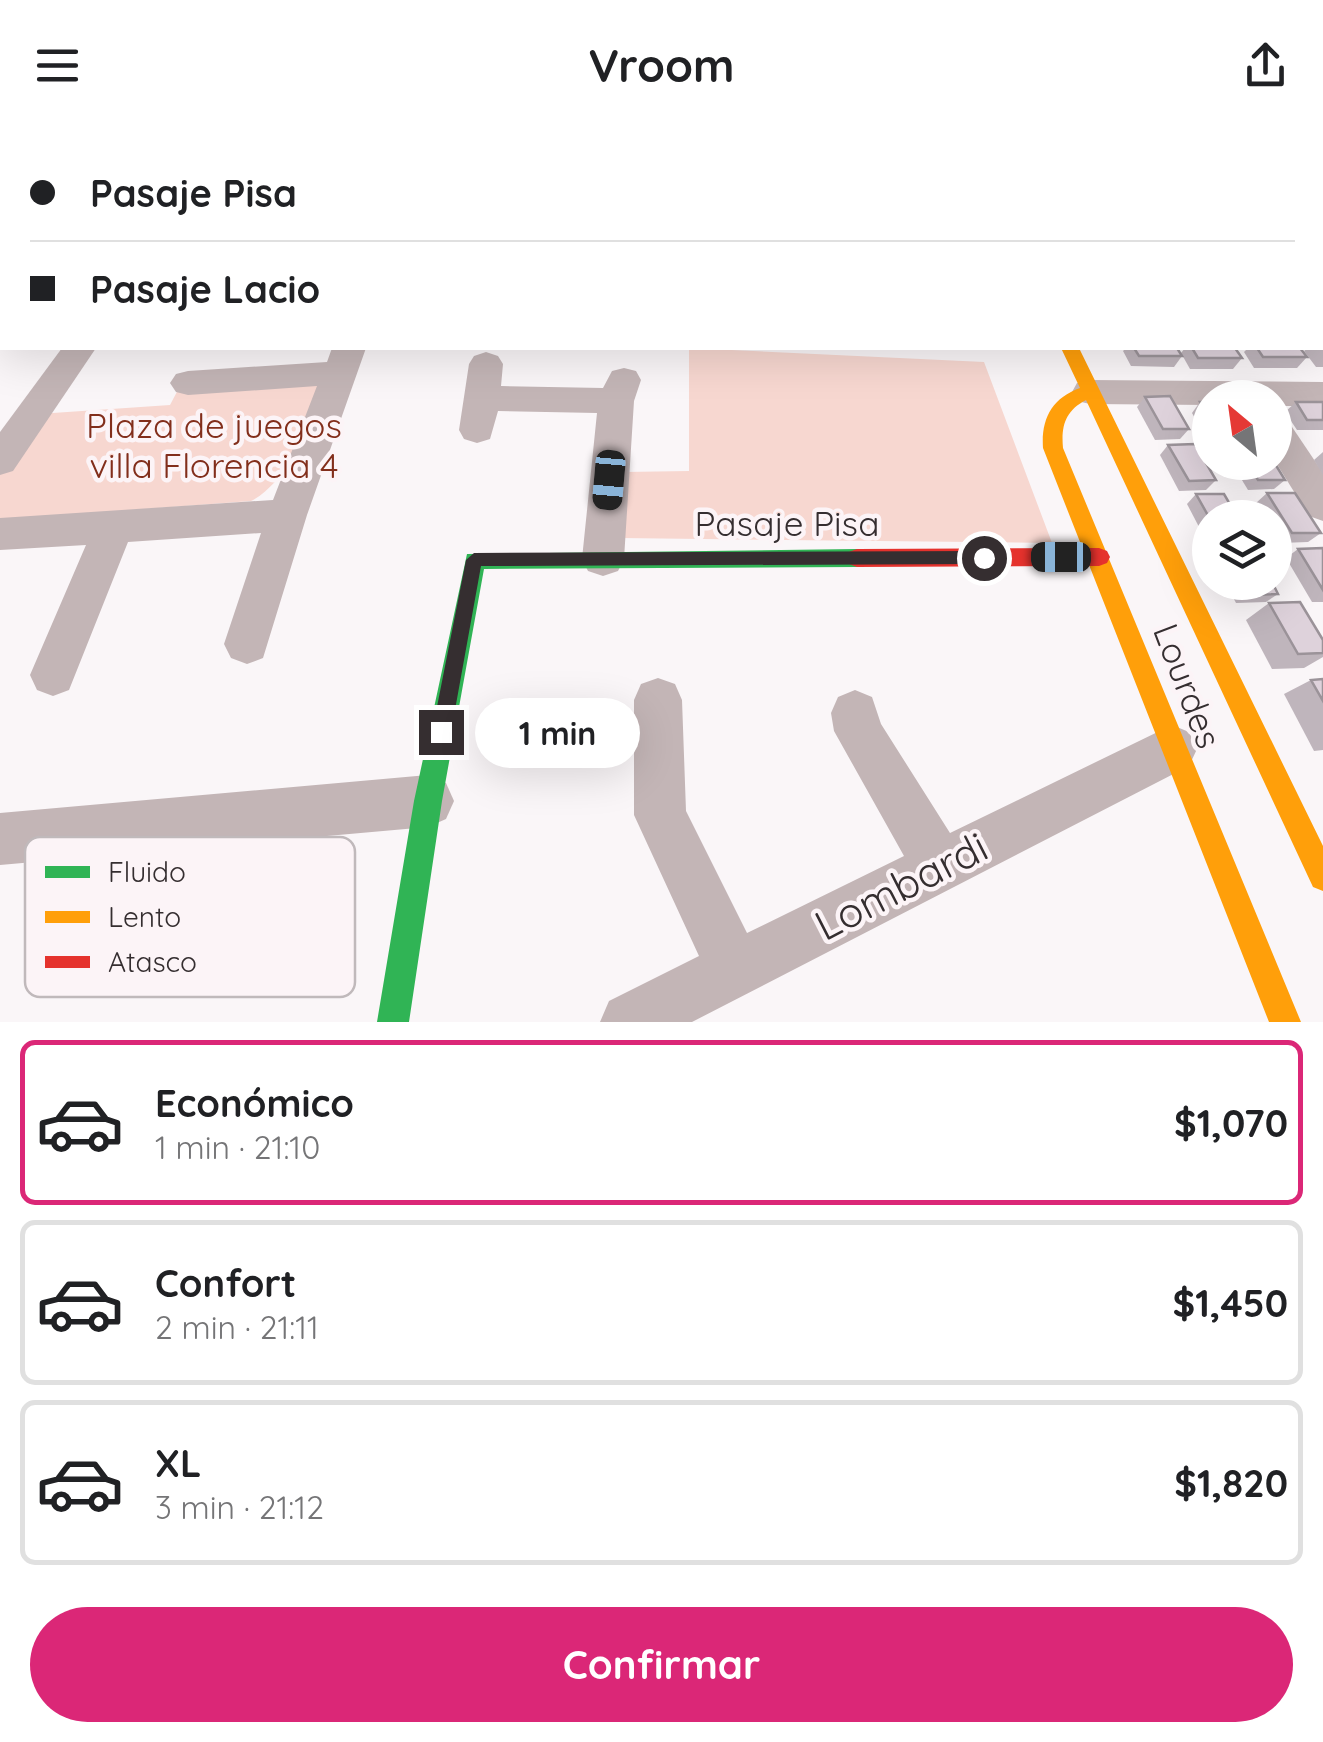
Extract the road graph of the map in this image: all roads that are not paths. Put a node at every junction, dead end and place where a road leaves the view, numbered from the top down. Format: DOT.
graph roads {
  1 [pos="77,350"];
  2 [pos="1071,350"];
  3 [pos="344,360"];
  4 [pos="188,382"];
  5 [pos="1090,392"];
  6 [pos="1323,394"];
  7 [pos="1192,395"];
  8 [pos="1292,395"];
  9 [pos="481,398"];
  10 [pos="1292,457"];
  11 [pos="0,461"];
  12 [pos="1323,505"];
  13 [pos="287,514"];
  14 [pos="114,526"];
  15 [pos="0,534"];
  16 [pos="1099,557"];
  17 [pos="603,560"];
  18 [pos="247,644"];
  19 [pos="53,675"];
  20 [pos="658,700"];
  21 [pos="854,713"];
  22 [pos="1172,748"];
  23 [pos="428,801"];
  24 [pos="0,839"];
  25 [pos="940,866"];
  26 [pos="1323,876"];
  27 [pos="736,971"];
  28 [pos="393,1022"];
  29 [pos="630,1022"];
  30 [pos="1285,1022"];
  1 -- 11 [label="street"];
  2 -- 5 [label="street, Lourdes"];
  3 -- 4 [label="street"];
  3 -- 13 [label="street"];
  5 -- 7 [label="street"];
  5 -- 16 [label="street, Lourdes"];
  5 -- 26 [label="street, Lourdes"];
  6 -- 8 [label="street"];
  9 -- 17 [label="street"];
  10 -- 12 [label="street"];
  13 -- 14 [label="street"];
  13 -- 18 [label="street"];
  14 -- 15 [label="street"];
  14 -- 19 [label="street"];
  16 -- 17 [label="street, Pasaje Pisa"];
  16 -- 22 [label="street, Lourdes"];
  17 -- 23 [label="street, Pasaje Pisa"];
  20 -- 27 [label="street"];
  21 -- 25 [label="street"];
  22 -- 25 [label="street, Lombardi"];
  22 -- 30 [label="street, Lourdes"];
  23 -- 24 [label="street"];
  23 -- 28 [label="street"];
  25 -- 27 [label="street, Lombardi"];
  27 -- 29 [label="street, Lombardi"];
}
